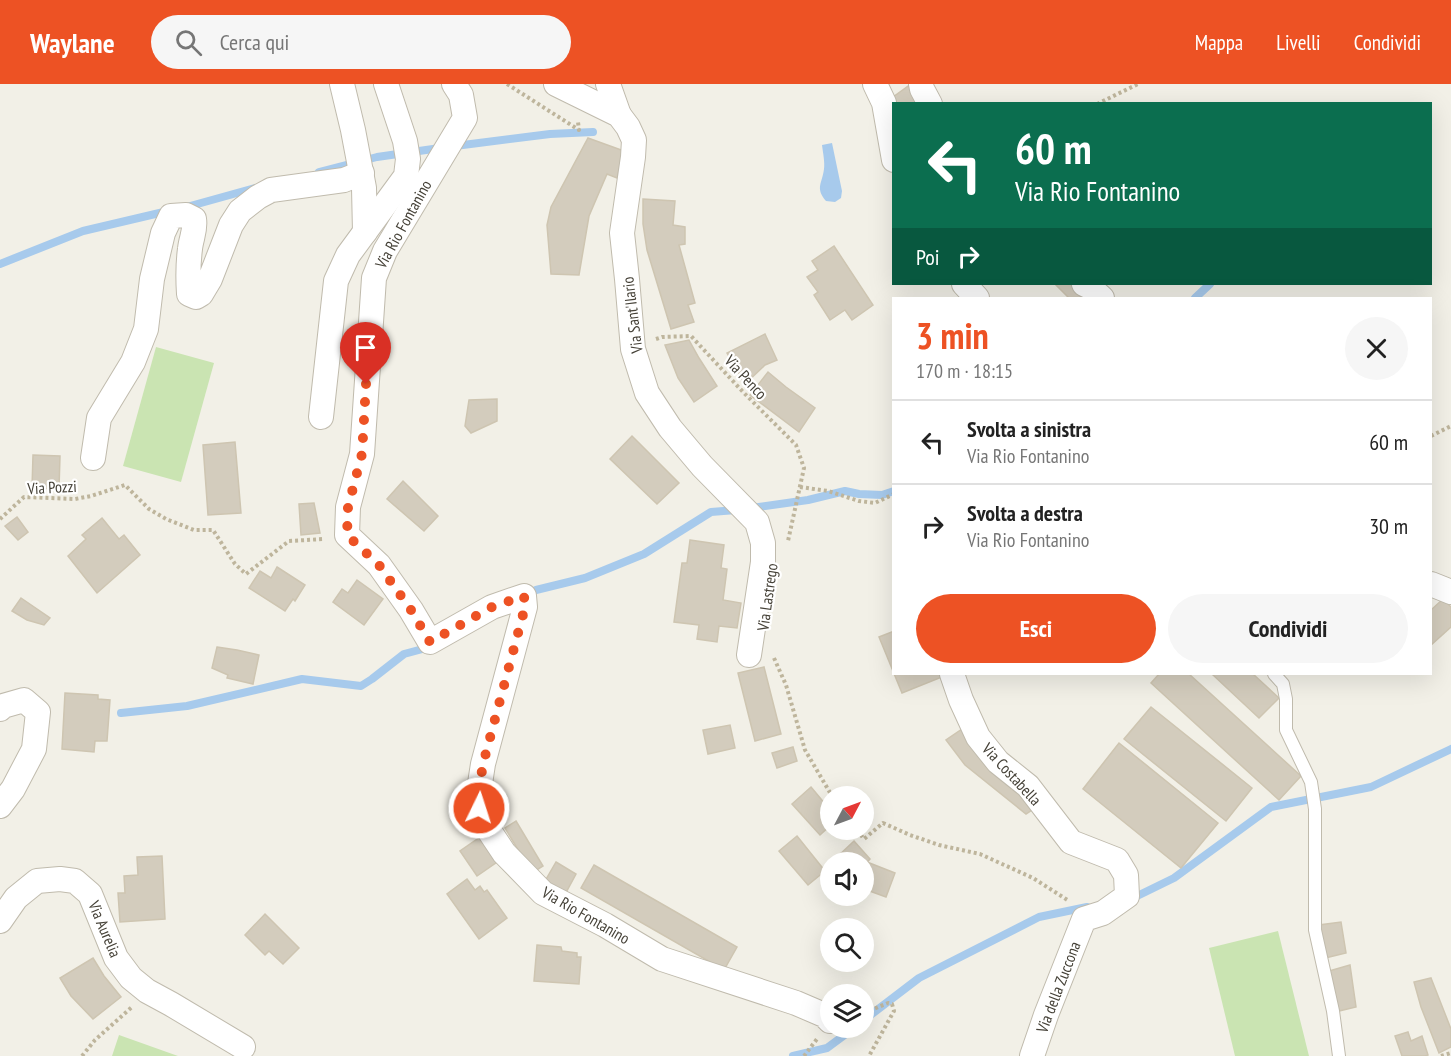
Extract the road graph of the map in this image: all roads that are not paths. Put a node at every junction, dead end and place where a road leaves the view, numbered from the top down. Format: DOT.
graph roads {
  1 [pos="342,84"];
  2 [pos="386,84"];
  3 [pos="454,84"];
  4 [pos="556,84"];
  5 [pos="608,84"];
  6 [pos="875,84"];
  7 [pos="921,84"];
  8 [pos="929,102"];
  9 [pos="619,115"];
  10 [pos="892,149"];
  11 [pos="362,173"];
  12 [pos="365,232"];
  13 [pos="965,285"];
  14 [pos="1086,285"];
  15 [pos="976,297"];
  16 [pos="1101,297"];
  17 [pos="321,417"];
  18 [pos="93,458"];
  19 [pos="1432,584"];
  20 [pos="1451,592"];
  21 [pos="760,654"];
  22 [pos="952,675"];
  23 [pos="1275,675"];
  24 [pos="0,708"];
  25 [pos="0,806"];
  26 [pos="1084,919"];
  27 [pos="0,921"];
  28 [pos="820,1013"];
  29 [pos="243,1047"];
  30 [pos="1032,1056"];
  31 [pos="1339,1056"];
  1 -- 11 [label="street"];
  2 -- 12 [label="street"];
  3 -- 28 [label="street, Via Rio Fontanino"];
  4 -- 9 [label="street"];
  5 -- 9 [label="street, Via Sant'Ilario"];
  6 -- 10 [label="street"];
  7 -- 8 [label="street"];
  9 -- 21 [label="street, Via Sant'Ilario"];
  11 -- 12 [label="street"];
  11 -- 18 [label="street"];
  12 -- 17 [label="street"];
  13 -- 15 [label="street"];
  14 -- 16 [label="street"];
  19 -- 20 [label="street"];
  22 -- 26 [label="street, Via Costabella"];
  23 -- 31 [label="lane"];
  24 -- 25 [label="street"];
  26 -- 30 [label="street, Via della Zuccona"];
  27 -- 29 [label="street, Via Aurelia"];
}
